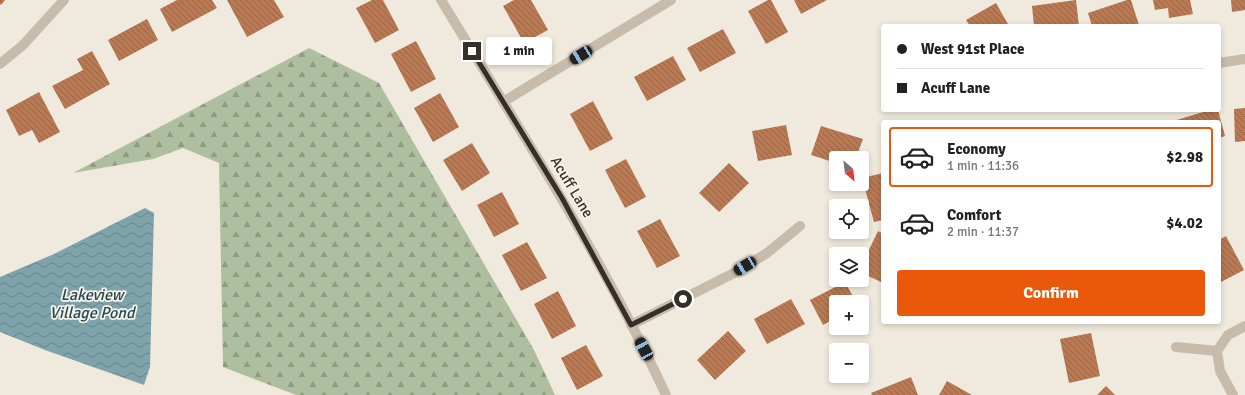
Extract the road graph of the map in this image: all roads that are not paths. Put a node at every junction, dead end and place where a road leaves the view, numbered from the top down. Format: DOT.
graph roads {
  1 [pos="64,0"];
  2 [pos="441,0"];
  3 [pos="671,0"];
  4 [pos="1245,59"];
  5 [pos="1221,63"];
  6 [pos="0,64"];
  7 [pos="503,102"];
  8 [pos="800,226"];
  9 [pos="631,325"];
  10 [pos="1245,326"];
  11 [pos="1176,347"];
  12 [pos="1217,351"];
  13 [pos="666,395"];
  14 [pos="1233,395"];
  1 -- 6 [label="street"];
  2 -- 7 [label="street, Acuff Lane"];
  3 -- 7 [label="street"];
  4 -- 5 [label="street"];
  7 -- 9 [label="street, Acuff Lane"];
  8 -- 9 [label="street"];
  9 -- 13 [label="street, Acuff Lane"];
  10 -- 12 [label="street"];
  11 -- 12 [label="street"];
  12 -- 14 [label="street"];
}
